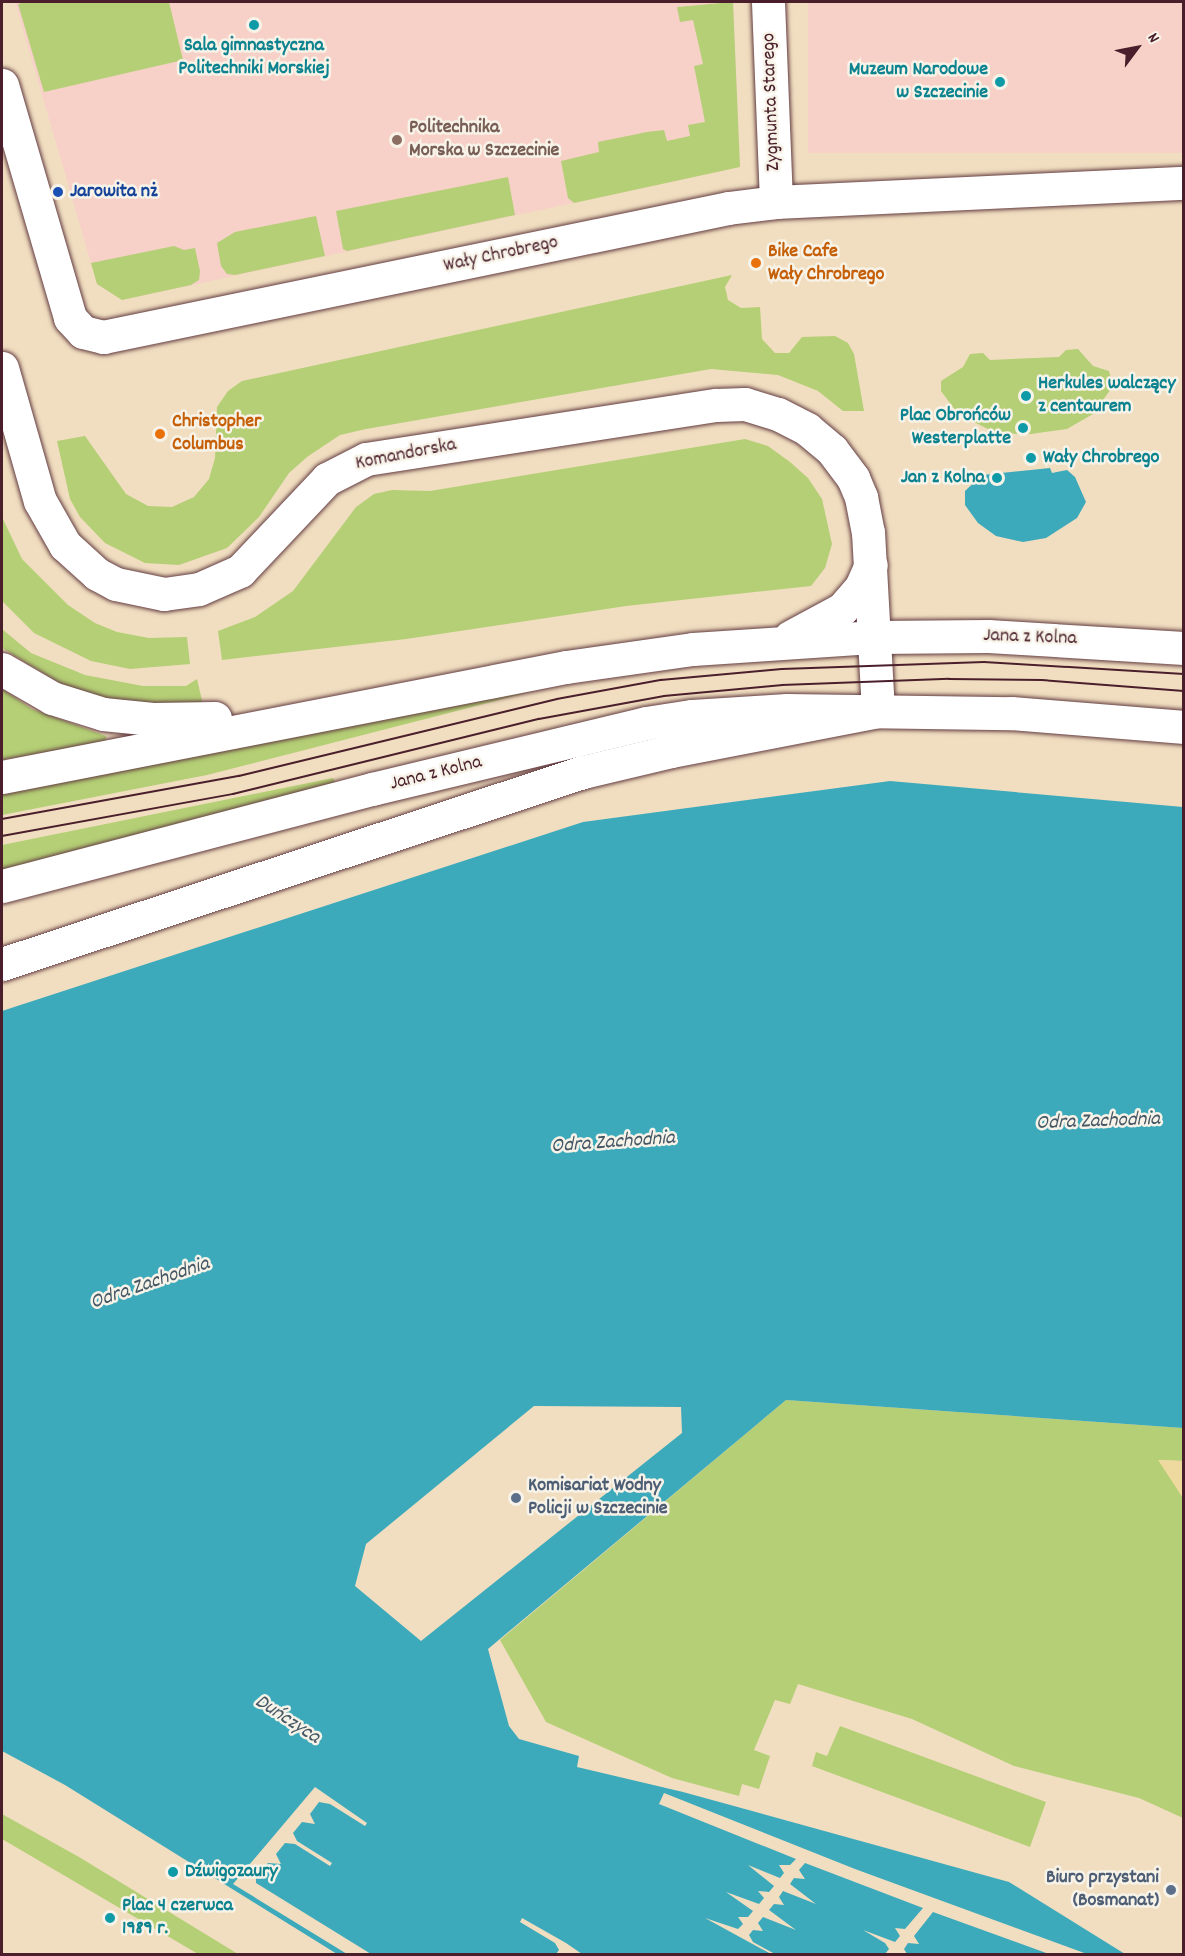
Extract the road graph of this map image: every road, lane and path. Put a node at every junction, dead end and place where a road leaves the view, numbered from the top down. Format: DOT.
graph roads {
  1 [pos="768,2"];
  2 [pos="2,85"];
  3 [pos="1184,183"];
  4 [pos="776,202"];
  5 [pos="5,381"];
  6 [pos="871,565"];
  7 [pos="876,638"];
  8 [pos="765,643"];
  9 [pos="1184,648"];
  10 [pos="2,669"];
  11 [pos="405,698"];
  12 [pos="878,711"];
  13 [pos="1184,727"];
  14 [pos="2,777"];
  15 [pos="2,886"];
  16 [pos="2,964"];
  1 -- 4 [label="street, Zygmunta Starego"];
  2 -- 4 [label="street, Wały Chrobrego"];
  3 -- 4 [label="street, Wały Chrobrego"];
  5 -- 6 [label="street, Komandorska"];
  6 -- 7 [label="street, Komandorska"];
  6 -- 8 [label="street"];
  7 -- 8 [label="street, Jana z Kolna"];
  7 -- 9 [label="street, Jana z Kolna"];
  7 -- 12 [label="street"];
  8 -- 11 [label="street, Jana z Kolna"];
  10 -- 11 [label="street"];
  11 -- 14 [label="street, Jana z Kolna"];
  12 -- 13 [label="street, Jana z Kolna"];
  12 -- 15 [label="street, Jana z Kolna"];
  12 -- 16 [label="street"];
}
